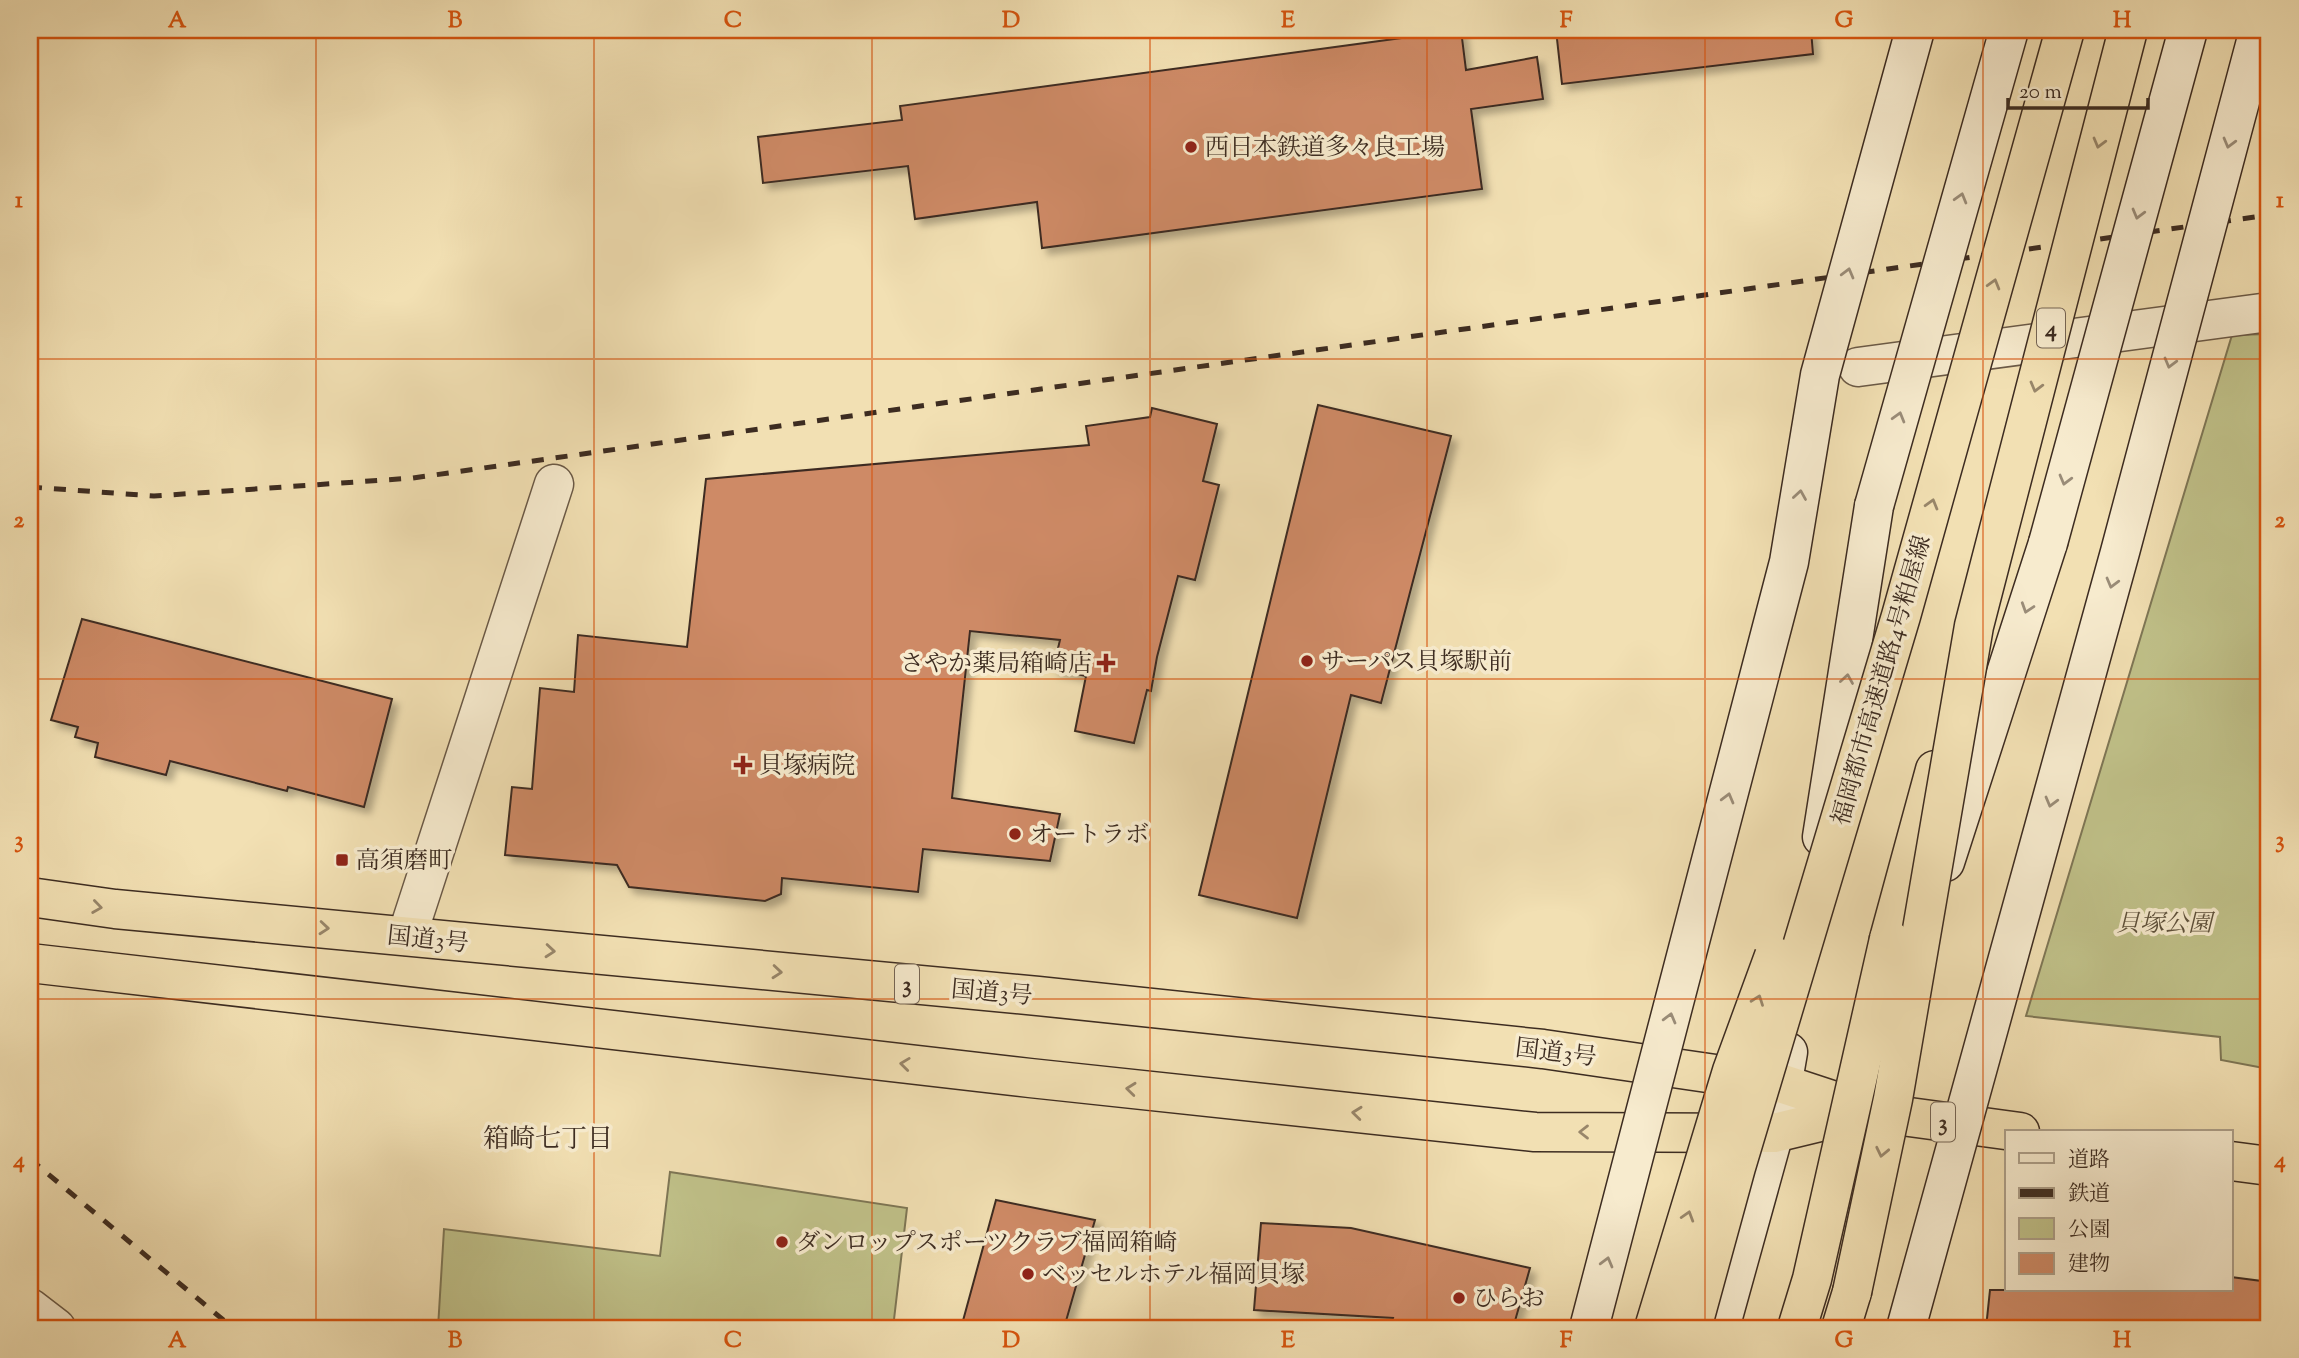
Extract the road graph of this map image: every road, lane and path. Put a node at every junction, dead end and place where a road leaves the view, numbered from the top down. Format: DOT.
graph roads {
  1 [pos="1915,30"];
  2 [pos="2009,30"];
  3 [pos="2065,30"];
  4 [pos="2128,30"];
  5 [pos="2188,30"];
  6 [pos="2259,30"];
  7 [pos="2269,312"];
  8 [pos="1858,367"];
  9 [pos="554,484"];
  10 [pos="1901,616"];
  11 [pos="1974,626"];
  12 [pos="30,897"];
  13 [pos="407,936"];
  14 [pos="30,963"];
  15 [pos="1783,1084"];
  16 [pos="1865,1111"];
  17 [pos="2005,1130"];
  18 [pos="1774,1133"];
  19 [pos="2232,1161"];
  20 [pos="2269,1166"];
  21 [pos="30,1308"];
  22 [pos="56,1328"];
  23 [pos="1589,1328"];
  24 [pos="1654,1328"];
  25 [pos="1692,1328"];
  26 [pos="1720,1328"];
  27 [pos="1788,1328"];
  28 [pos="1797,1328"];
  29 [pos="1841,1328"];
  30 [pos="1906,1328"];
  23 -- 1 [label="street, one-way, bridge"];
  15 -- 2 [label="street, one-way, bridge"];
  10 -- 3 [label="highway, 福岡都市高速道路4号粕屋線, one-way, bridge"];
  4 -- 11 [label="highway, 4, one-way, bridge"];
  5 -- 16 [label="street, one-way, bridge"];
  6 -- 30 [label="street, one-way, bridge"];
  7 -- 8 [label="street"];
  9 -- 13 [label="street"];
  24 -- 10 [label="highway, one-way, bridge"];
  10 -- 25 [label="highway, 福岡都市高速道路4号粕屋線, bridge"];
  11 -- 28 [label="highway, bridge"];
  11 -- 29 [label="highway, one-way, bridge"];
  12 -- 13 [label="highway, 国道3号 / 3, one-way"];
  13 -- 15 [label="highway, 国道3号 / 3, one-way"];
  18 -- 14 [label="highway, 国道3号 / 3, one-way"];
  15 -- 16 [label="highway, 国道3号 / 3"];
  15 -- 18 [label="street"];
  16 -- 17 [label="highway, 国道3号 / 3"];
  16 -- 18 [label="highway, 国道3号 / 3"];
  16 -- 27 [label="street"];
  18 -- 26 [label="street"];
  19 -- 20 [label="highway"];
  21 -- 22 [label="street"];
}
